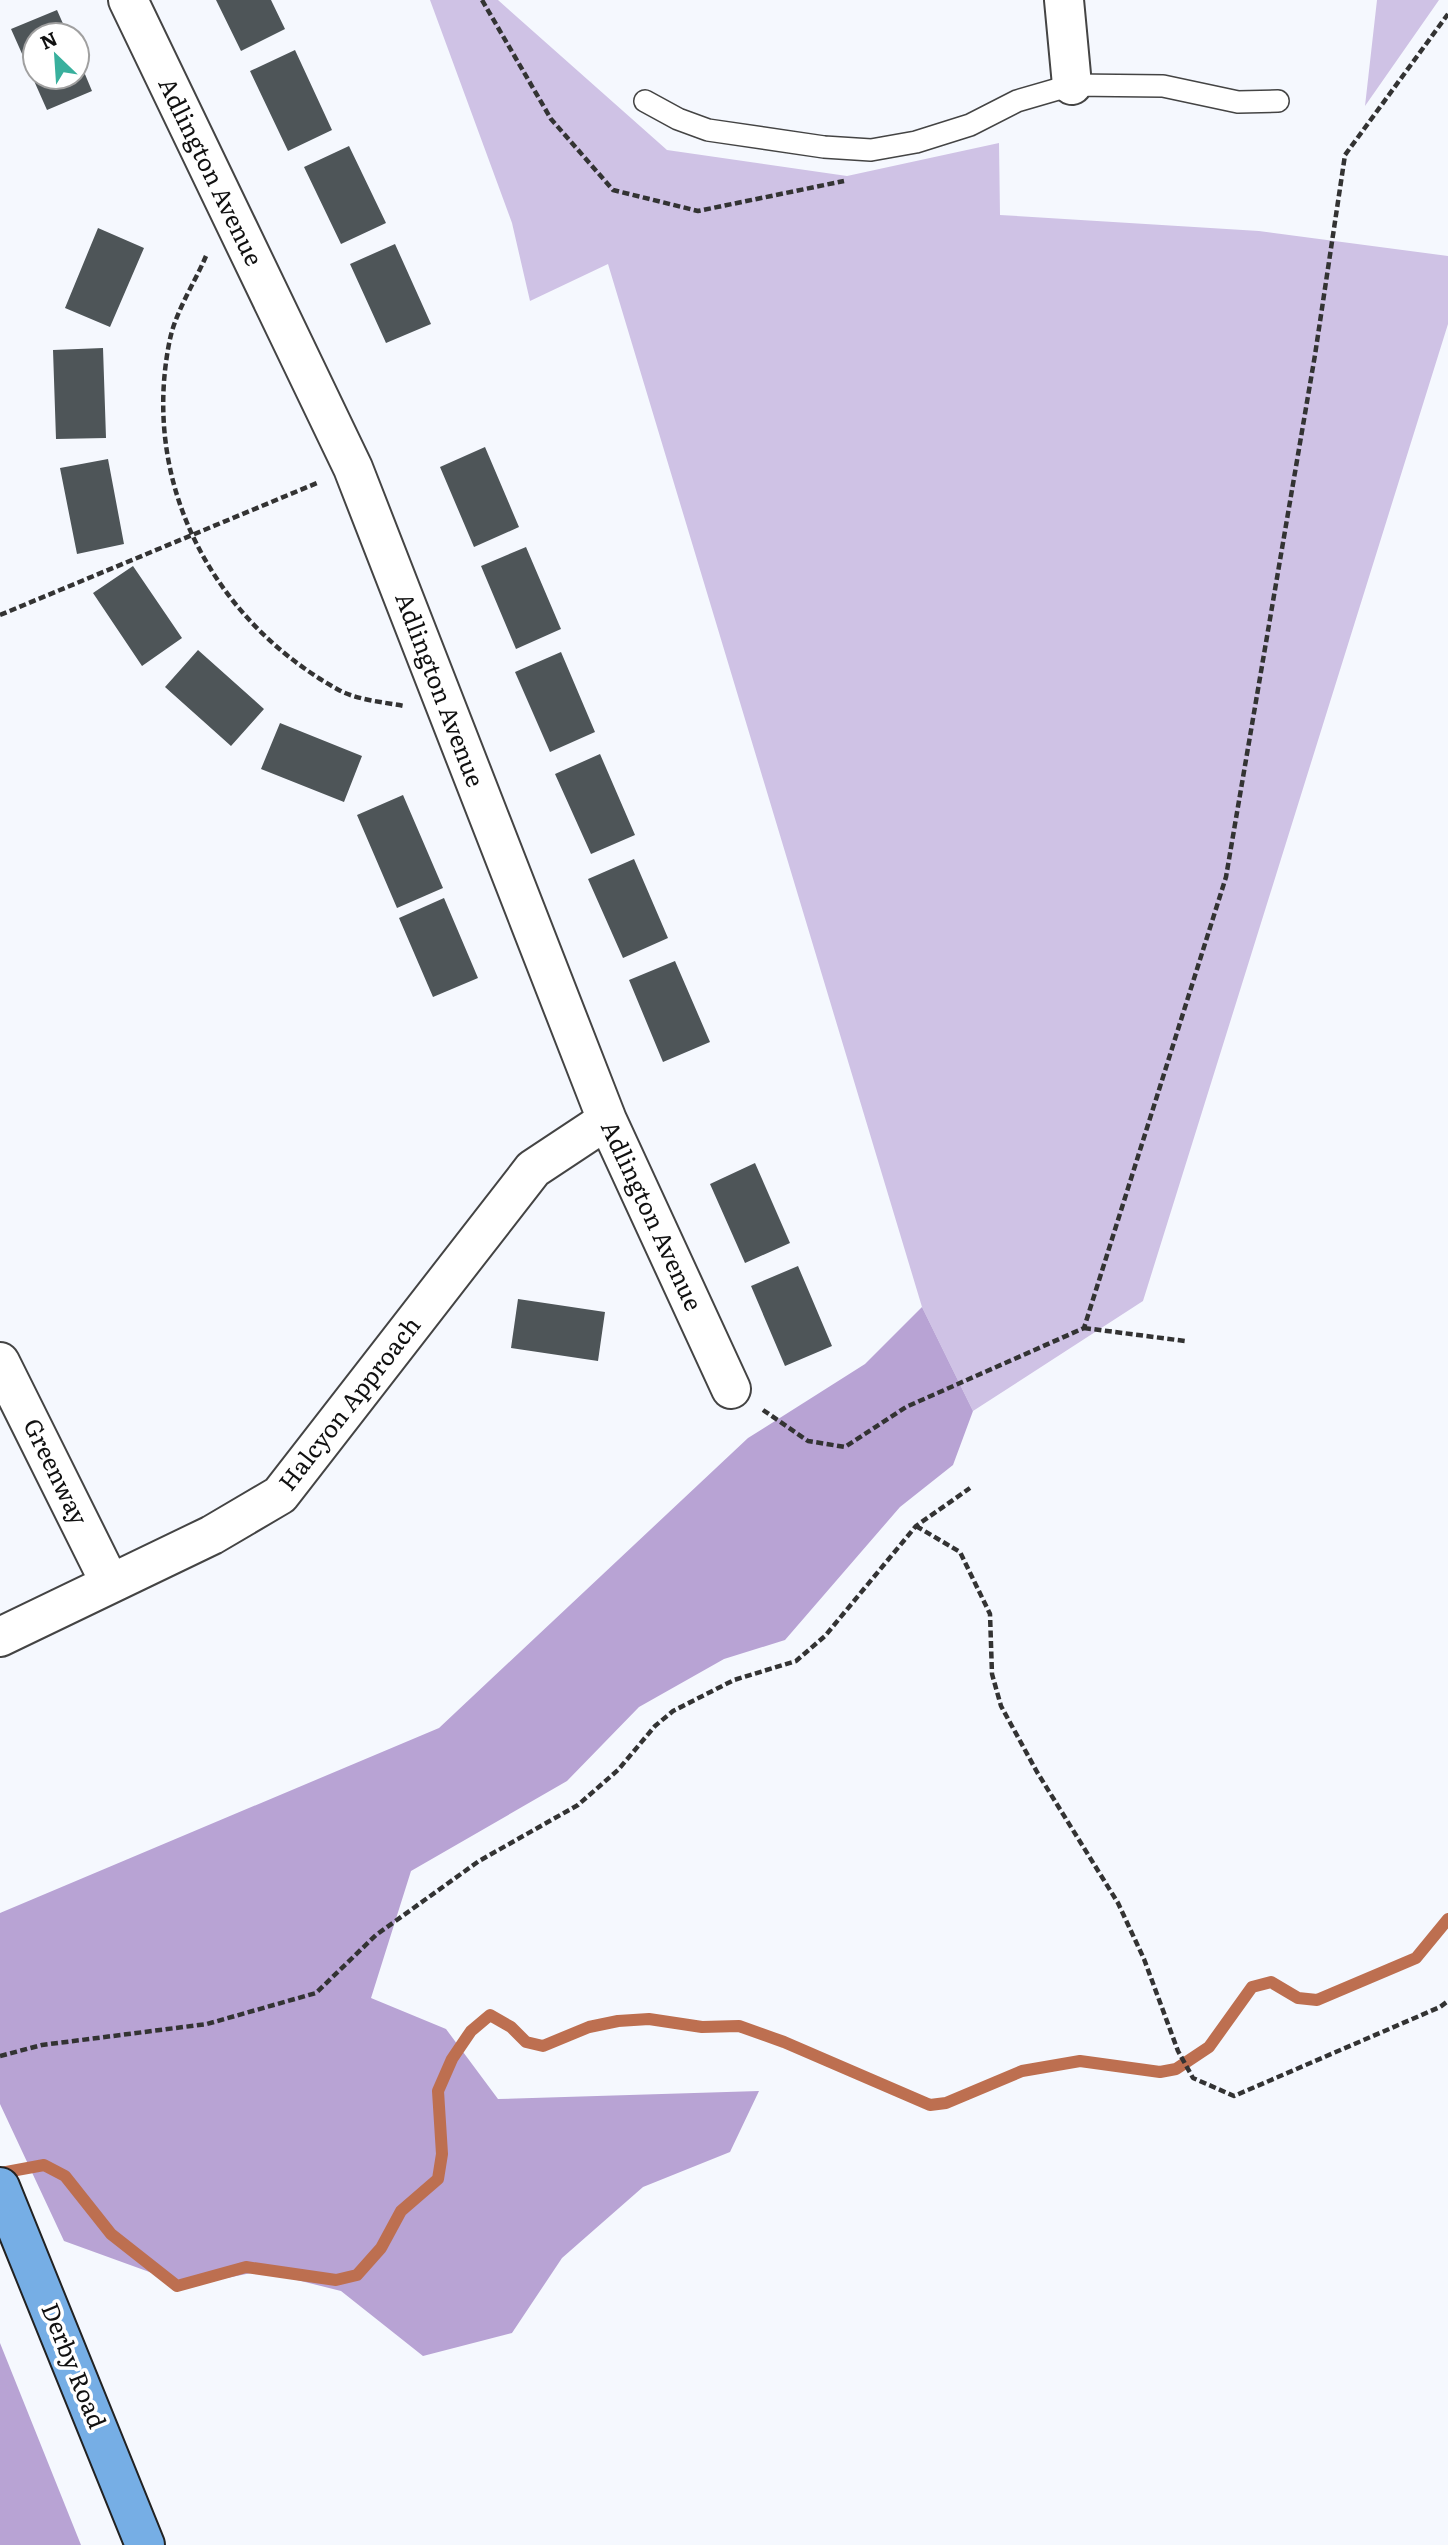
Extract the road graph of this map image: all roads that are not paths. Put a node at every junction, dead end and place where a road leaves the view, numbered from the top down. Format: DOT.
graph roads {
  1 [pos="128,0"];
  2 [pos="1064,0"];
  3 [pos="1072,85"];
  4 [pos="645,101"];
  5 [pos="1278,101"];
  6 [pos="607,1120"];
  7 [pos="0,1362"];
  8 [pos="731,1389"];
  9 [pos="110,1583"];
  10 [pos="0,1637"];
  11 [pos="0,2187"];
  12 [pos="145,2545"];
  1 -- 6 [label="street, Adlington Avenue"];
  2 -- 3 [label="street"];
  3 -- 4 [label="lane"];
  3 -- 5 [label="lane"];
  6 -- 8 [label="street, Adlington Avenue"];
  6 -- 9 [label="street, Halcyon Approach"];
  7 -- 9 [label="street, Greenway"];
  9 -- 10 [label="street, Halcyon Approach"];
  11 -- 12 [label="highway, Derby Road"];
}
